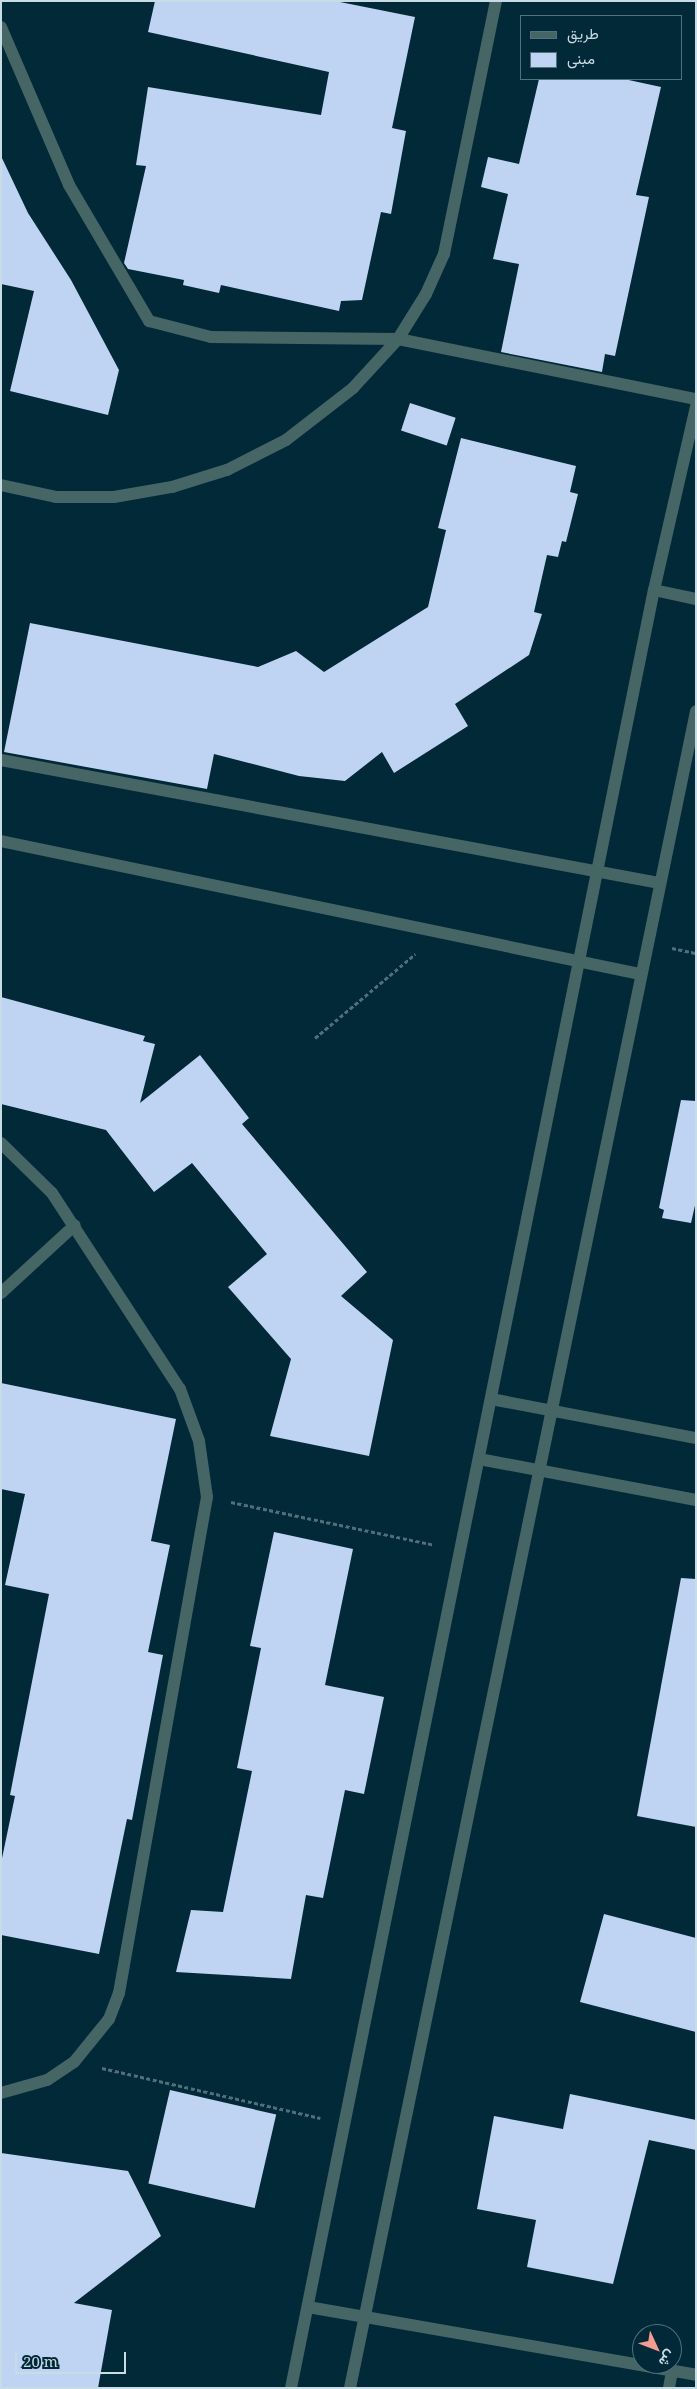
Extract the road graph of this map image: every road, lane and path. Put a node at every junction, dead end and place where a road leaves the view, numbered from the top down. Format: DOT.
graph roads {
  1 [pos="496,1"];
  2 [pos="1,27"];
  3 [pos="398,338"];
  4 [pos="696,399"];
  5 [pos="696,406"];
  6 [pos="1,485"];
  7 [pos="654,590"];
  8 [pos="696,599"];
  9 [pos="696,711"];
  10 [pos="1,760"];
  11 [pos="1,841"];
  12 [pos="598,872"];
  13 [pos="659,883"];
  14 [pos="440,933"];
  15 [pos="579,962"];
  16 [pos="640,974"];
  17 [pos="314,1038"];
  18 [pos="1,1143"];
  19 [pos="75,1225"];
  20 [pos="1,1293"];
  21 [pos="491,1399"];
  22 [pos="551,1411"];
  23 [pos="696,1438"];
  24 [pos="479,1459"];
  25 [pos="538,1470"];
  26 [pos="207,1497"];
  27 [pos="696,1500"];
  28 [pos="460,1550"];
  29 [pos="74,2062"];
  30 [pos="1,2093"];
  31 [pos="345,2124"];
  32 [pos="308,2307"];
  33 [pos="365,2315"];
  34 [pos="632,2364"];
  35 [pos="682,2373"];
  36 [pos="671,2374"];
  37 [pos="696,2375"];
  38 [pos="292,2388"];
  39 [pos="350,2388"];
  40 [pos="669,2388"];
  1 -- 3 [label="street"];
  2 -- 3 [label="street"];
  3 -- 4 [label="street"];
  3 -- 6 [label="street"];
  5 -- 7 [label="street"];
  7 -- 8 [label="street"];
  7 -- 12 [label="street"];
  9 -- 13 [label="street"];
  10 -- 12 [label="street"];
  11 -- 14 [label="street"];
  12 -- 13 [label="street"];
  12 -- 15 [label="street"];
  13 -- 16 [label="street"];
  14 -- 15 [label="street"];
  14 -- 17 [label="path"];
  15 -- 16 [label="street"];
  15 -- 21 [label="street"];
  16 -- 22 [label="street"];
  18 -- 19 [label="street"];
  19 -- 20 [label="street"];
  19 -- 26 [label="street"];
  21 -- 22 [label="street"];
  21 -- 24 [label="street"];
  22 -- 23 [label="street"];
  22 -- 25 [label="street"];
  24 -- 25 [label="street"];
  24 -- 28 [label="street"];
  25 -- 27 [label="street"];
  25 -- 33 [label="street"];
  26 -- 28 [label="path"];
  26 -- 29 [label="street"];
  28 -- 31 [label="street"];
  29 -- 30 [label="street"];
  29 -- 31 [label="path"];
  31 -- 32 [label="street"];
  32 -- 33 [label="street"];
  32 -- 38 [label="street"];
  33 -- 34 [label="street"];
  33 -- 39 [label="street"];
  35 -- 37 [label="street"];
  36 -- 40 [label="street"];
}
